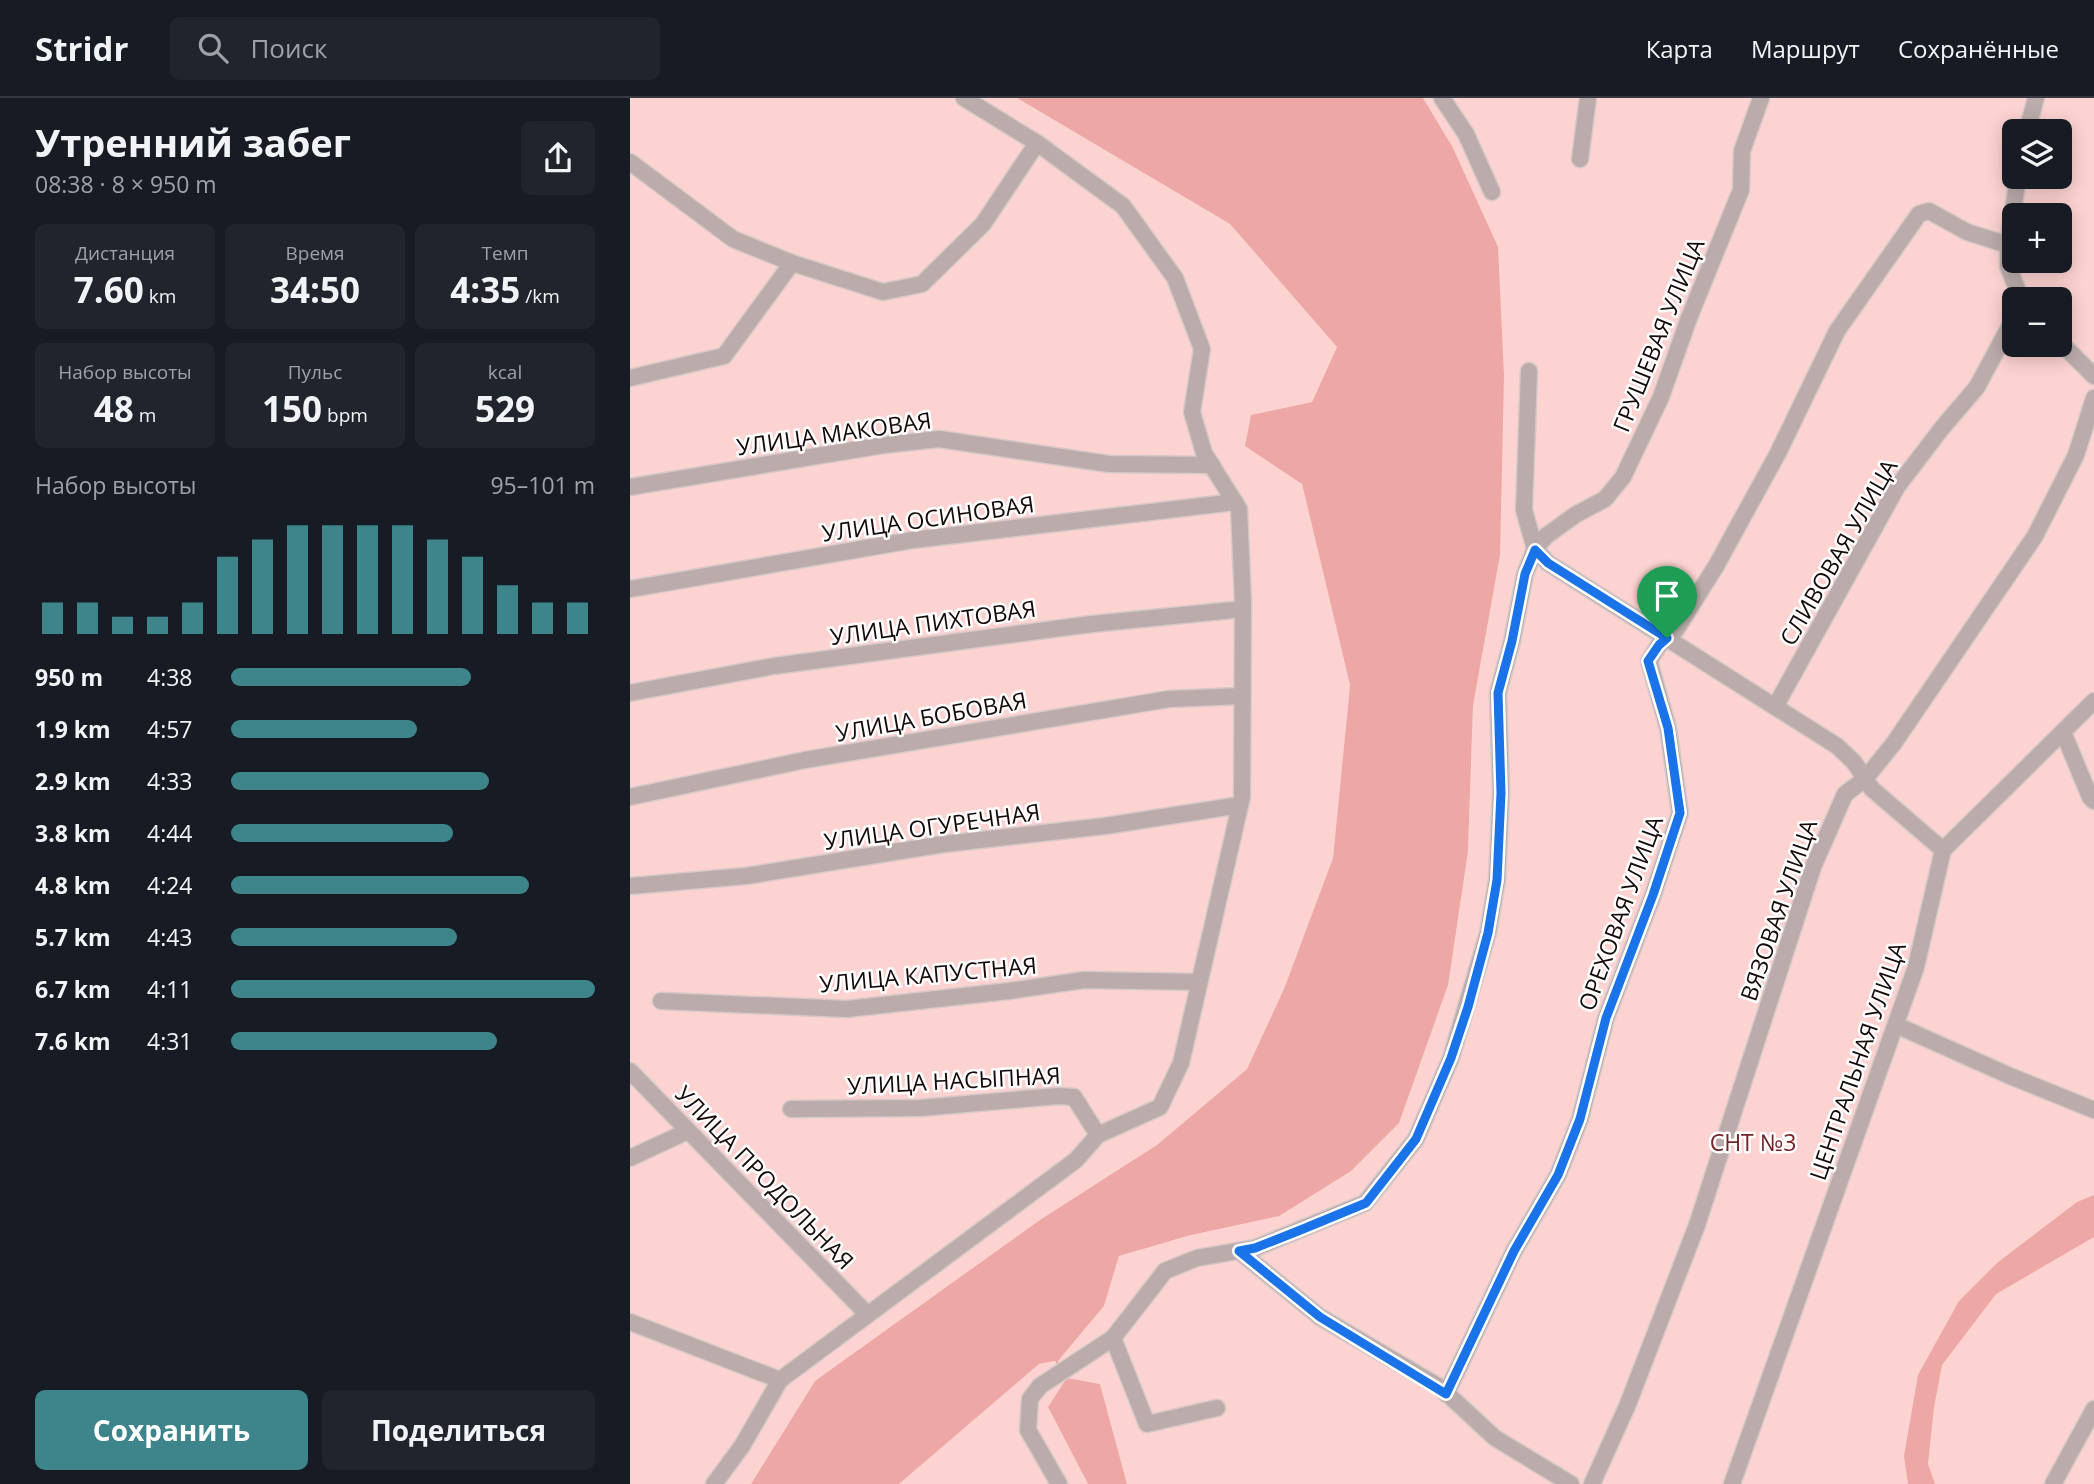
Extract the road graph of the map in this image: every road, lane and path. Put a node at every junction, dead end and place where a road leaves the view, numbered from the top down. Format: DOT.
graph roads {
  1 [pos="964,98"];
  2 [pos="1442,98"];
  3 [pos="1588,98"];
  4 [pos="1761,98"];
  5 [pos="2036,98"];
  6 [pos="2030,119"];
  7 [pos="1037,143"];
  8 [pos="1580,159"];
  9 [pos="630,162"];
  10 [pos="1492,192"];
  11 [pos="2002,243"];
  12 [pos="792,263"];
  13 [pos="2002,340"];
  14 [pos="2072,354"];
  15 [pos="1529,371"];
  16 [pos="2094,376"];
  17 [pos="630,378"];
  18 [pos="2094,398"];
  19 [pos="1212,465"];
  20 [pos="630,487"];
  21 [pos="1235,502"];
  22 [pos="1535,550"];
  23 [pos="630,589"];
  24 [pos="1243,609"];
  25 [pos="1667,638"];
  26 [pos="630,693"];
  27 [pos="1242,696"];
  28 [pos="2094,701"];
  29 [pos="1776,707"];
  30 [pos="2063,732"];
  31 [pos="1865,779"];
  32 [pos="630,797"];
  33 [pos="2094,801"];
  34 [pos="1240,805"];
  35 [pos="1943,850"];
  36 [pos="630,886"];
  37 [pos="1199,982"];
  38 [pos="661,1001"];
  39 [pos="1896,1025"];
  40 [pos="630,1071"];
  41 [pos="791,1109"];
  42 [pos="2094,1110"];
  43 [pos="688,1130"];
  44 [pos="1098,1135"];
  45 [pos="630,1158"];
  46 [pos="1239,1251"];
  47 [pos="867,1314"];
  48 [pos="630,1322"];
  49 [pos="1113,1338"];
  50 [pos="780,1380"];
  51 [pos="1446,1394"];
  52 [pos="1217,1408"];
  53 [pos="2094,1409"];
  54 [pos="714,1484"];
  55 [pos="1059,1484"];
  56 [pos="1571,1484"];
  57 [pos="1592,1484"];
  58 [pos="1732,1484"];
  59 [pos="2053,1484"];
  1 -- 7 [label="street"];
  2 -- 10 [label="street"];
  3 -- 8 [label="street"];
  4 -- 22 [label="street, ГРУШЕВАЯ УЛИЦА"];
  5 -- 6 [label="street"];
  7 -- 12 [label="street"];
  7 -- 19 [label="street"];
  9 -- 12 [label="street"];
  11 -- 25 [label="street, ОРЕХОВАЯ УЛИЦА"];
  12 -- 17 [label="street"];
  13 -- 29 [label="street, СЛИВОВАЯ УЛИЦА"];
  14 -- 16 [label="street"];
  15 -- 22 [label="street"];
  18 -- 31 [label="street, ВЯЗОВАЯ УЛИЦА"];
  19 -- 20 [label="street, УЛИЦА МАКОВАЯ"];
  19 -- 21 [label="street"];
  21 -- 23 [label="street, УЛИЦА ОСИНОВАЯ"];
  21 -- 24 [label="street"];
  22 -- 25 [label="street"];
  22 -- 46 [label="street"];
  24 -- 26 [label="street, УЛИЦА ПИХТОВАЯ"];
  24 -- 27 [label="street"];
  25 -- 29 [label="street"];
  25 -- 51 [label="street, ОРЕХОВАЯ УЛИЦА"];
  27 -- 32 [label="street, УЛИЦА БОБОВАЯ"];
  27 -- 34 [label="street"];
  28 -- 30 [label="street"];
  29 -- 31 [label="street"];
  30 -- 33 [label="street"];
  30 -- 35 [label="street"];
  31 -- 35 [label="street"];
  31 -- 57 [label="street, ВЯЗОВАЯ УЛИЦА"];
  34 -- 36 [label="street, УЛИЦА ОГУРЕЧНАЯ"];
  34 -- 37 [label="street"];
  35 -- 39 [label="street, ЦЕНТРАЛЬНАЯ УЛИЦА"];
  37 -- 38 [label="street, УЛИЦА КАПУСТНАЯ"];
  37 -- 44 [label="street"];
  39 -- 42 [label="street"];
  39 -- 58 [label="street, ЦЕНТРАЛЬНАЯ УЛИЦА"];
  40 -- 43 [label="street, УЛИЦА ПРОДОЛЬНАЯ"];
  41 -- 44 [label="street, УЛИЦА НАСЫПНАЯ"];
  43 -- 45 [label="street"];
  43 -- 47 [label="street, УЛИЦА ПРОДОЛЬНАЯ"];
  44 -- 47 [label="street"];
  46 -- 49 [label="street"];
  46 -- 51 [label="street"];
  47 -- 50 [label="street"];
  48 -- 50 [label="street"];
  49 -- 52 [label="street"];
  49 -- 55 [label="street"];
  50 -- 54 [label="street"];
  51 -- 56 [label="street"];
  53 -- 59 [label="street"];
}
